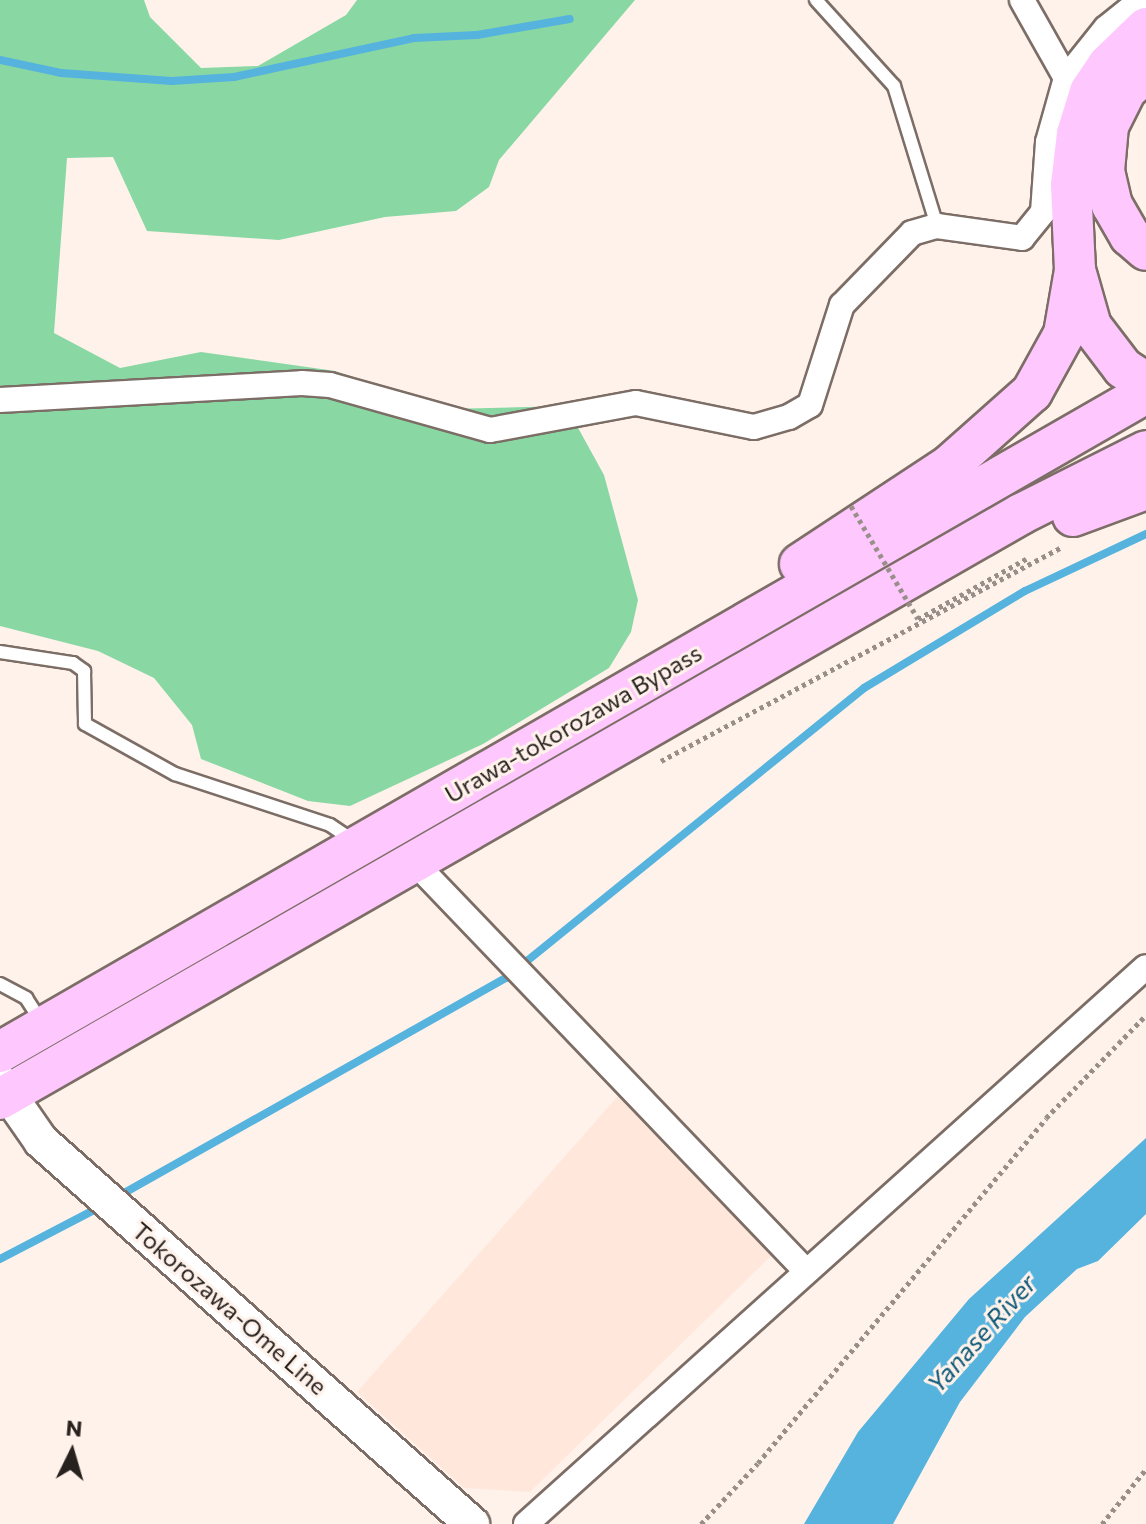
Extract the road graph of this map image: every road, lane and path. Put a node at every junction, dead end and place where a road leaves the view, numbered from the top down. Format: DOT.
graph roads {
  1 [pos="816,0"];
  2 [pos="1022,0"];
  3 [pos="1141,0"];
  4 [pos="1146,28"];
  5 [pos="1146,73"];
  6 [pos="1066,78"];
  7 [pos="937,226"];
  8 [pos="1146,250"];
  9 [pos="1075,270"];
  10 [pos="1146,383"];
  11 [pos="1146,393"];
  12 [pos="0,400"];
  13 [pos="1146,451"];
  14 [pos="1146,475"];
  15 [pos="1146,489"];
  16 [pos="851,506"];
  17 [pos="1072,529"];
  18 [pos="1003,579"];
  19 [pos="0,652"];
  20 [pos="733,682"];
  21 [pos="540,742"];
  22 [pos="652,766"];
  23 [pos="359,845"];
  24 [pos="415,863"];
  25 [pos="1146,967"];
  26 [pos="0,984"];
  27 [pos="1146,1015"];
  28 [pos="45,1026"];
  29 [pos="0,1052"];
  30 [pos="2,1096"];
  31 [pos="806,1271"];
  32 [pos="1146,1469"];
  33 [pos="472,1524"];
  34 [pos="526,1524"];
  35 [pos="701,1524"];
  36 [pos="1102,1524"];
  1 -- 7 [label="lane"];
  2 -- 6 [label="street"];
  3 -- 6 [label="street"];
  4 -- 9 [label="highway"];
  5 -- 8 [label="highway"];
  6 -- 7 [label="street"];
  7 -- 12 [label="street"];
  9 -- 10 [label="highway"];
  9 -- 21 [label="highway"];
  11 -- 21 [label="highway, Urawa-tokorozawa Bypass"];
  13 -- 20 [label="highway, Urawa-tokorozawa Bypass"];
  14 -- 17 [label="highway"];
  15 -- 17 [label="highway"];
  16 -- 18 [label="path, bridge"];
  17 -- 18 [label="path"];
  17 -- 20 [label="highway"];
  18 -- 22 [label="path"];
  19 -- 23 [label="lane"];
  20 -- 24 [label="highway, Urawa-tokorozawa Bypass"];
  21 -- 23 [label="highway, Urawa-tokorozawa Bypass"];
  23 -- 28 [label="highway, Urawa-tokorozawa Bypass"];
  24 -- 30 [label="highway, Urawa-tokorozawa Bypass"];
  24 -- 31 [label="street"];
  25 -- 31 [label="street"];
  26 -- 28 [label="lane"];
  27 -- 35 [label="path"];
  28 -- 29 [label="highway, Urawa-tokorozawa Bypass"];
  30 -- 33 [label="main road, Tokorozawa-Ome Line"];
  31 -- 34 [label="street"];
  32 -- 36 [label="path"];
}
